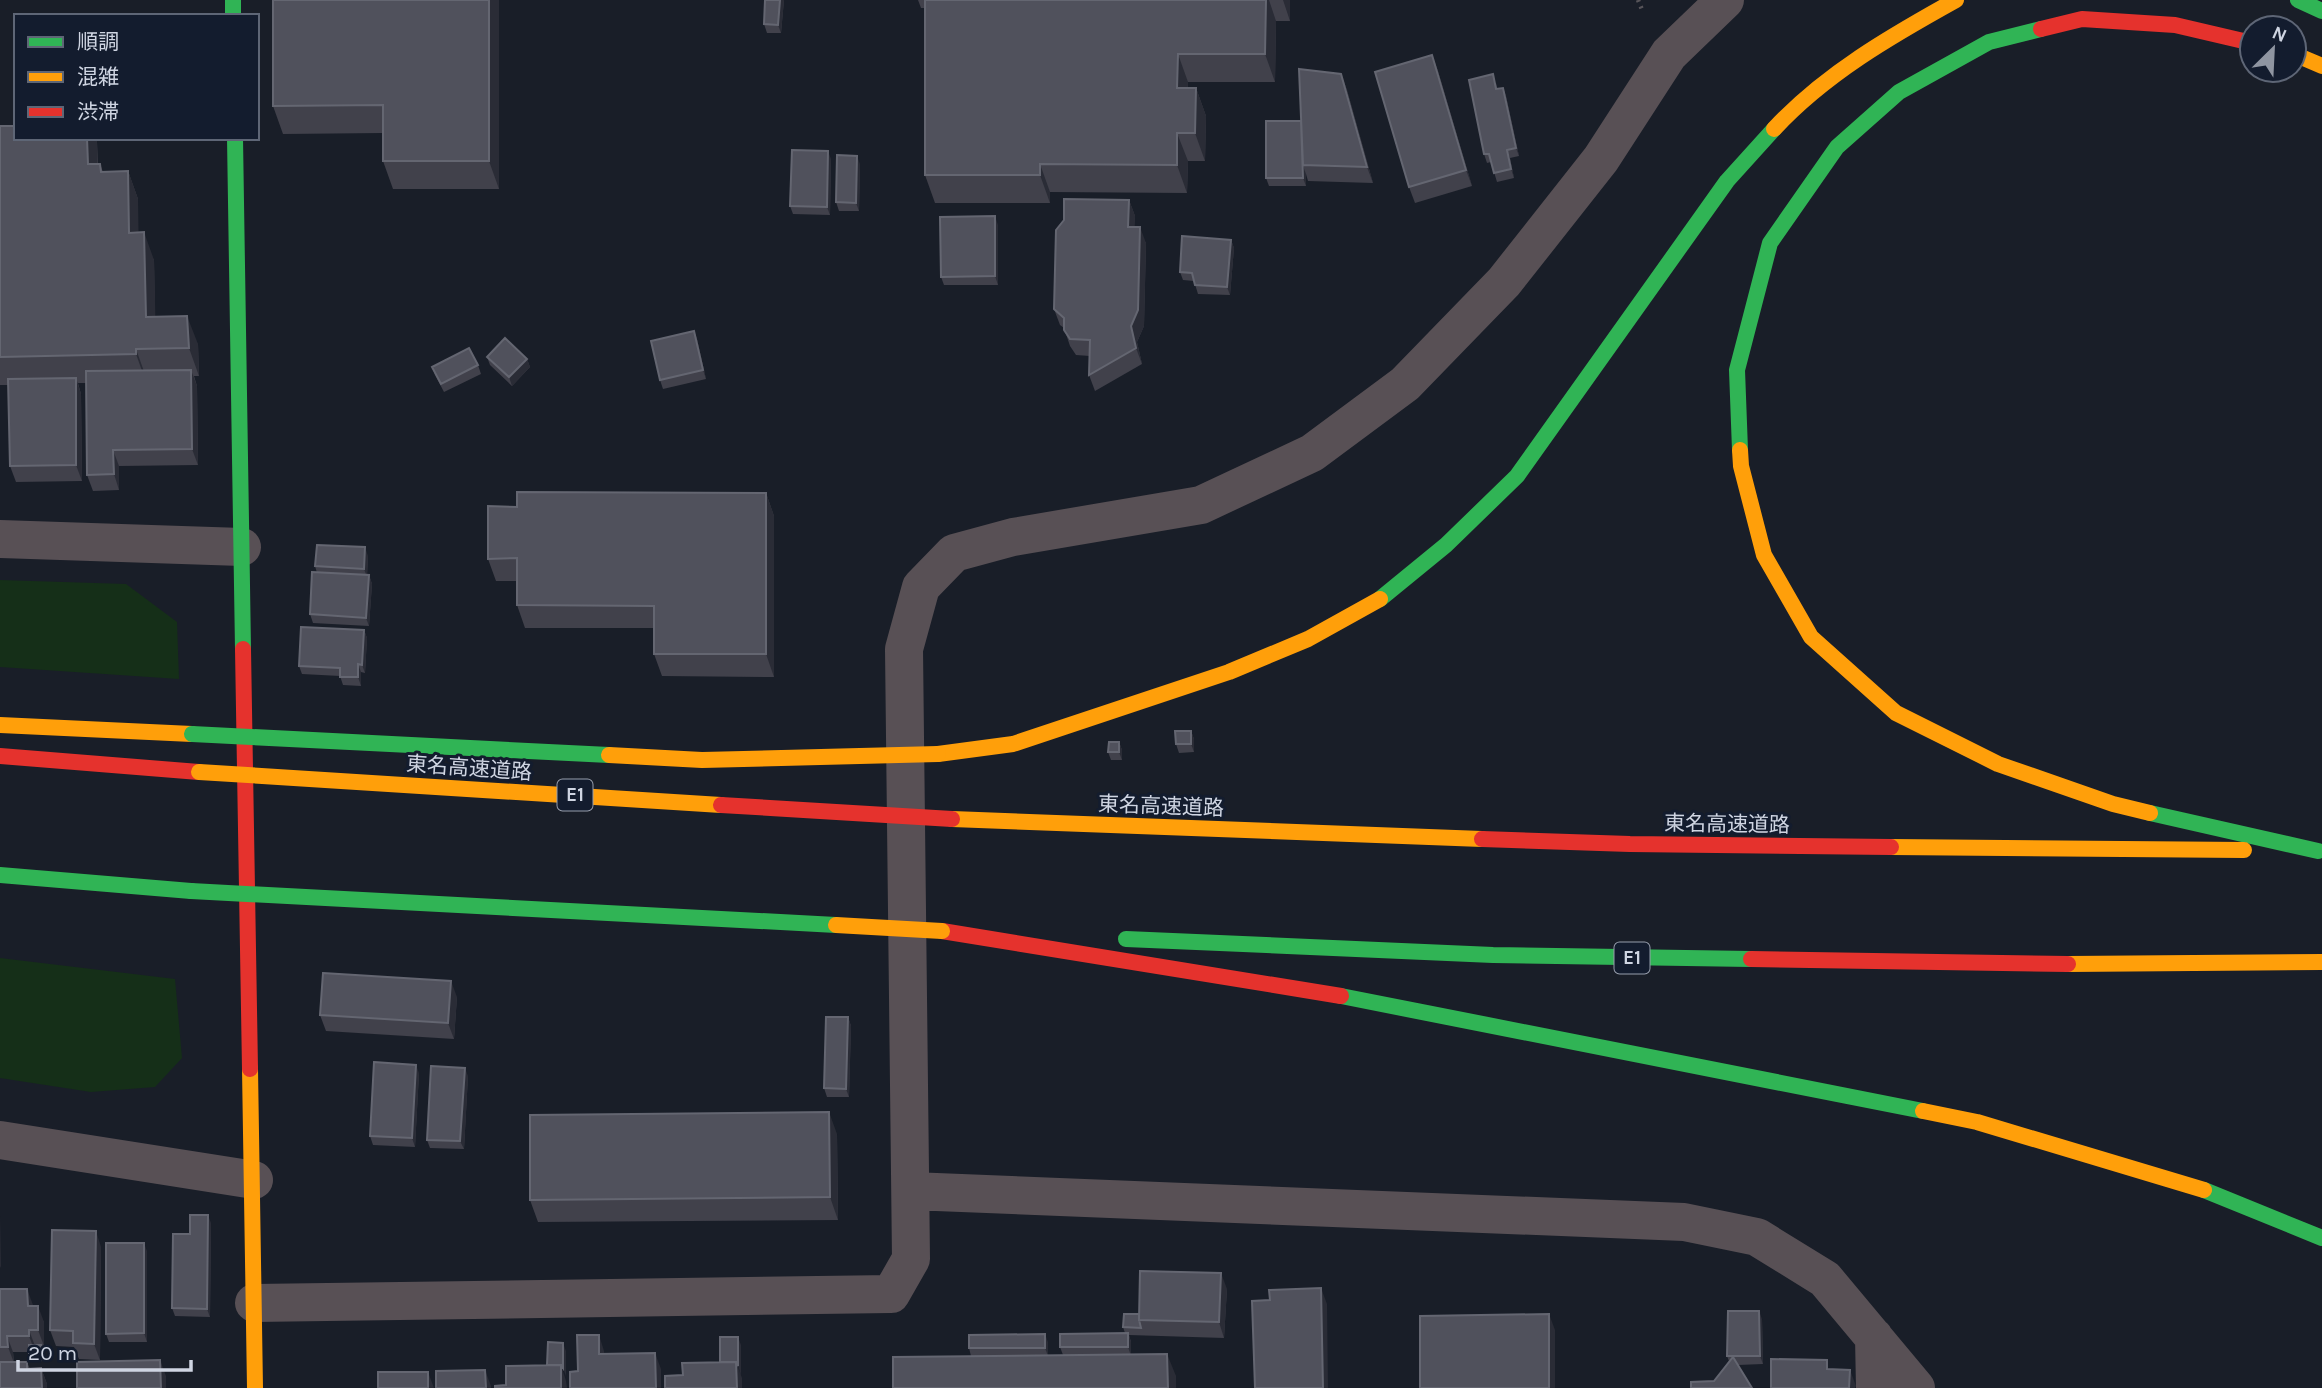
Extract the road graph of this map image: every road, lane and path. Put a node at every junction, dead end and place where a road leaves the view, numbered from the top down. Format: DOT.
graph roads {
  1 [pos="1725,0"];
  2 [pos="1956,0"];
  3 [pos="2298,0"];
  4 [pos="2322,11"];
  5 [pos="2238,40"];
  6 [pos="235,140"];
  7 [pos="0,540"];
  8 [pos="242,547"];
  9 [pos="0,725"];
  10 [pos="0,756"];
  11 [pos="2320,851"];
  12 [pos="0,875"];
  13 [pos="942,931"];
  14 [pos="1080,937"];
  15 [pos="1108,938"];
  16 [pos="2322,962"];
  17 [pos="0,1140"];
  18 [pos="254,1180"];
  19 [pos="911,1191"];
  20 [pos="2322,1238"];
  21 [pos="254,1303"];
  22 [pos="1874,1337"];
  23 [pos="255,1388"];
  24 [pos="1875,1388"];
  25 [pos="1916,1388"];
  1 -- 19 [label="street"];
  2 -- 9 [label="main road, bridge"];
  3 -- 4 [label="main road"];
  5 -- 11 [label="main road"];
  6 -- 8 [label="main road"];
  7 -- 8 [label="street"];
  8 -- 18 [label="main road"];
  10 -- 11 [label="main road, 東名高速道路 / E1, bridge"];
  12 -- 13 [label="main road, bridge"];
  13 -- 14 [label="main road"];
  13 -- 20 [label="main road"];
  15 -- 16 [label="main road, E1"];
  17 -- 18 [label="street"];
  18 -- 21 [label="main road"];
  19 -- 21 [label="street"];
  19 -- 22 [label="street"];
  21 -- 23 [label="main road"];
  22 -- 24 [label="street"];
  22 -- 25 [label="street"];
}
